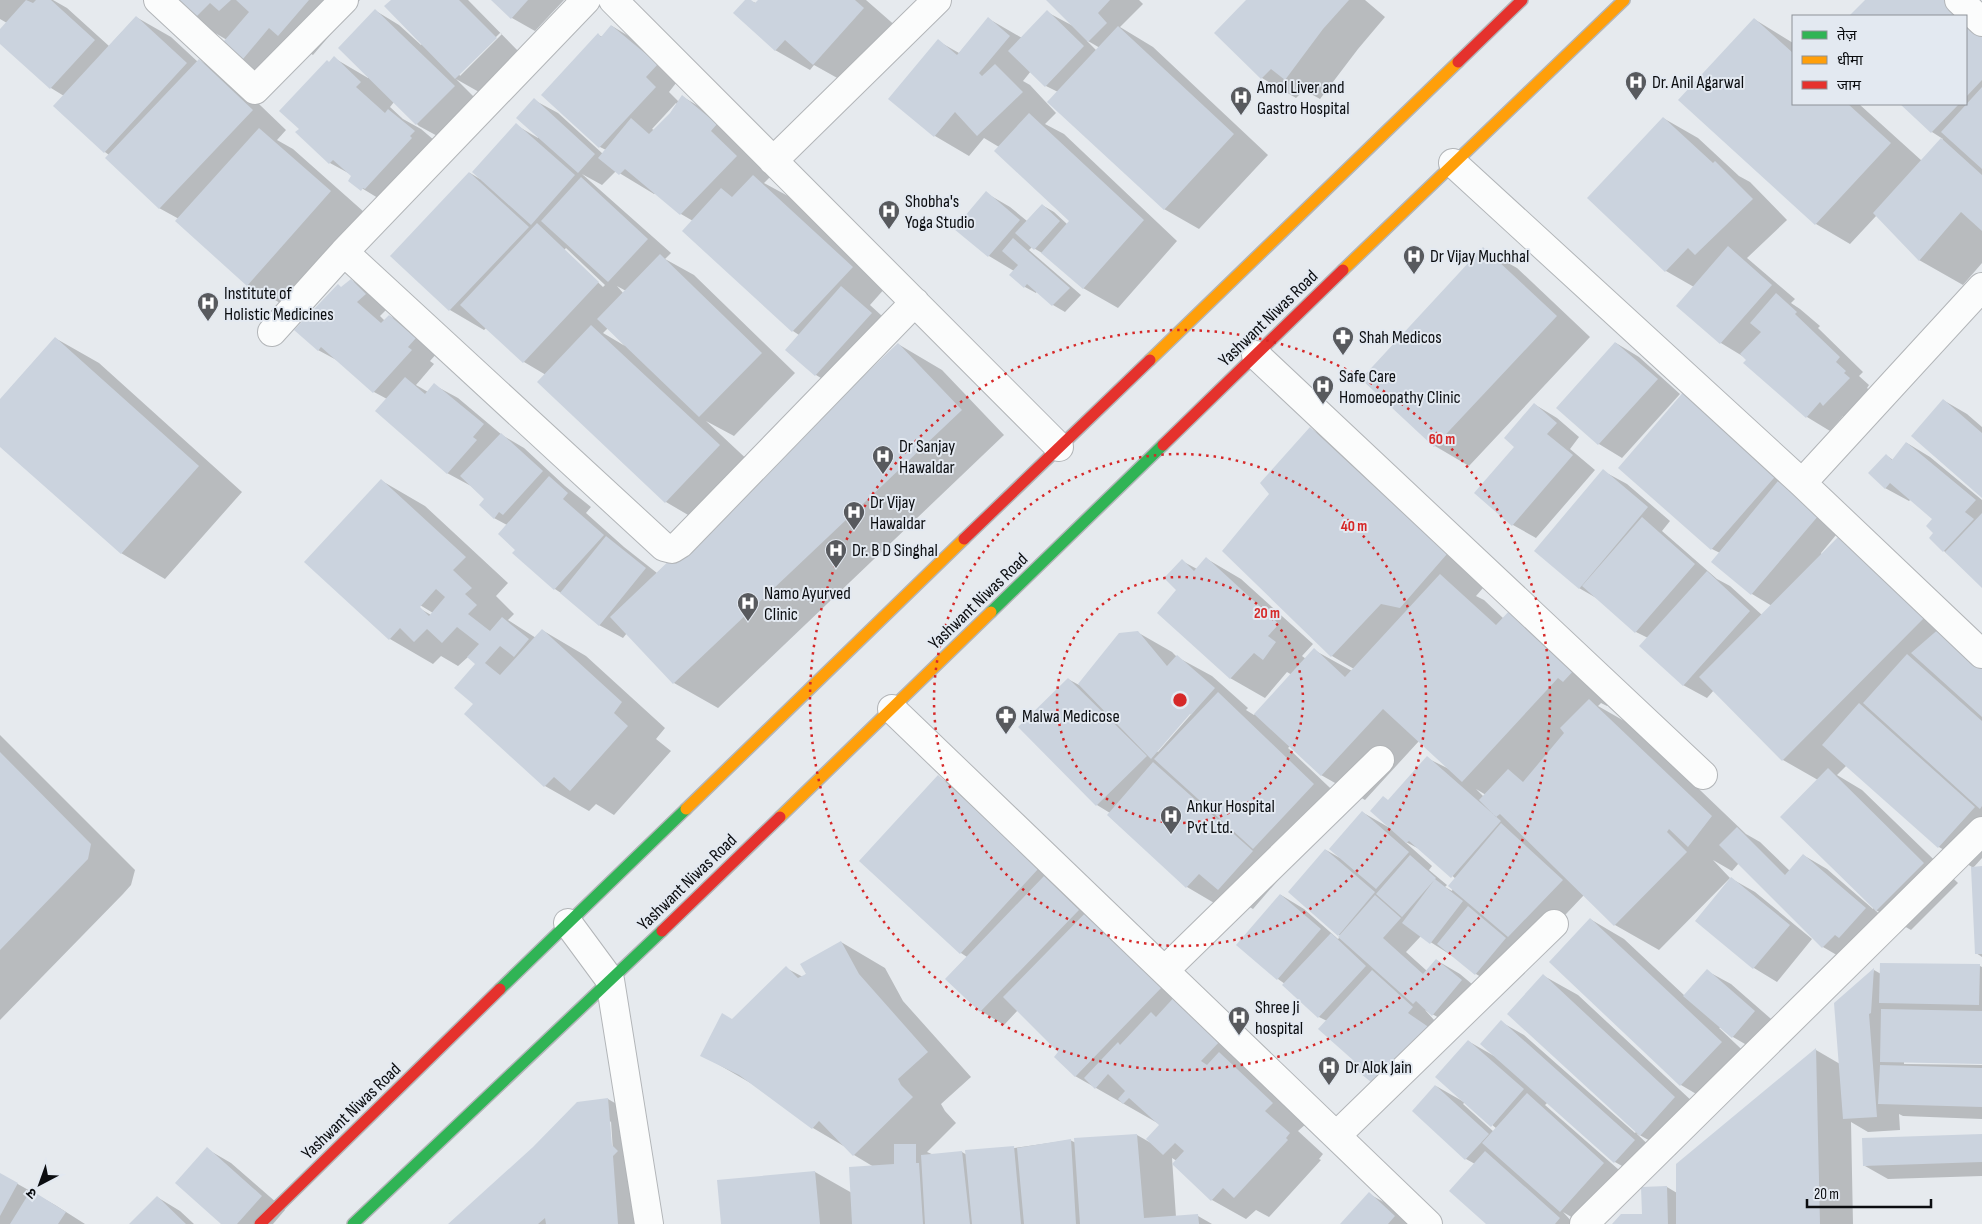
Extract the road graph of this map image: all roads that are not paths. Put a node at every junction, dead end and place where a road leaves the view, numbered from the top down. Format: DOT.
graph roads {
  1 [pos="158,0"];
  2 [pos="344,0"];
  3 [pos="586,0"];
  4 [pos="613,0"];
  5 [pos="937,0"];
  6 [pos="1522,0"];
  7 [pos="1624,0"];
  8 [pos="1959,0"];
  9 [pos="1982,22"];
  10 [pos="774,161"];
  11 [pos="1453,163"];
  12 [pos="344,252"];
  13 [pos="1982,287"];
  14 [pos="915,302"];
  15 [pos="272,332"];
  16 [pos="1256,355"];
  17 [pos="1059,447"];
  18 [pos="1802,483"];
  19 [pos="1982,654"];
  20 [pos="892,709"];
  21 [pos="1380,760"];
  22 [pos="1703,775"];
  23 [pos="1982,830"];
  24 [pos="568,923"];
  25 [pos="1554,924"];
  26 [pos="1165,970"];
  27 [pos="610,980"];
  28 [pos="1337,1135"];
  29 [pos="260,1224"];
  30 [pos="353,1224"];
  31 [pos="650,1224"];
  32 [pos="1428,1224"];
  33 [pos="1584,1224"];
  1 -- 2 [label="street"];
  3 -- 12 [label="street"];
  4 -- 10 [label="street"];
  5 -- 10 [label="street"];
  6 -- 17 [label="main road, Yashwant Niwas Road"];
  7 -- 11 [label="main road, Yashwant Niwas Road"];
  8 -- 9 [label="street"];
  10 -- 14 [label="street"];
  11 -- 16 [label="main road, Yashwant Niwas Road"];
  11 -- 18 [label="street"];
  12 -- 14 [label="street"];
  12 -- 15 [label="street"];
  13 -- 18 [label="street"];
  14 -- 17 [label="street"];
  16 -- 20 [label="main road, Yashwant Niwas Road"];
  16 -- 22 [label="street"];
  17 -- 24 [label="main road, Yashwant Niwas Road"];
  18 -- 19 [label="street"];
  20 -- 26 [label="street"];
  20 -- 27 [label="main road, Yashwant Niwas Road"];
  21 -- 26 [label="street"];
  23 -- 33 [label="street"];
  24 -- 27 [label="street"];
  24 -- 29 [label="main road, Yashwant Niwas Road"];
  25 -- 28 [label="street"];
  26 -- 28 [label="street"];
  27 -- 30 [label="main road, Yashwant Niwas Road"];
  27 -- 31 [label="street"];
  28 -- 32 [label="street"];
}
